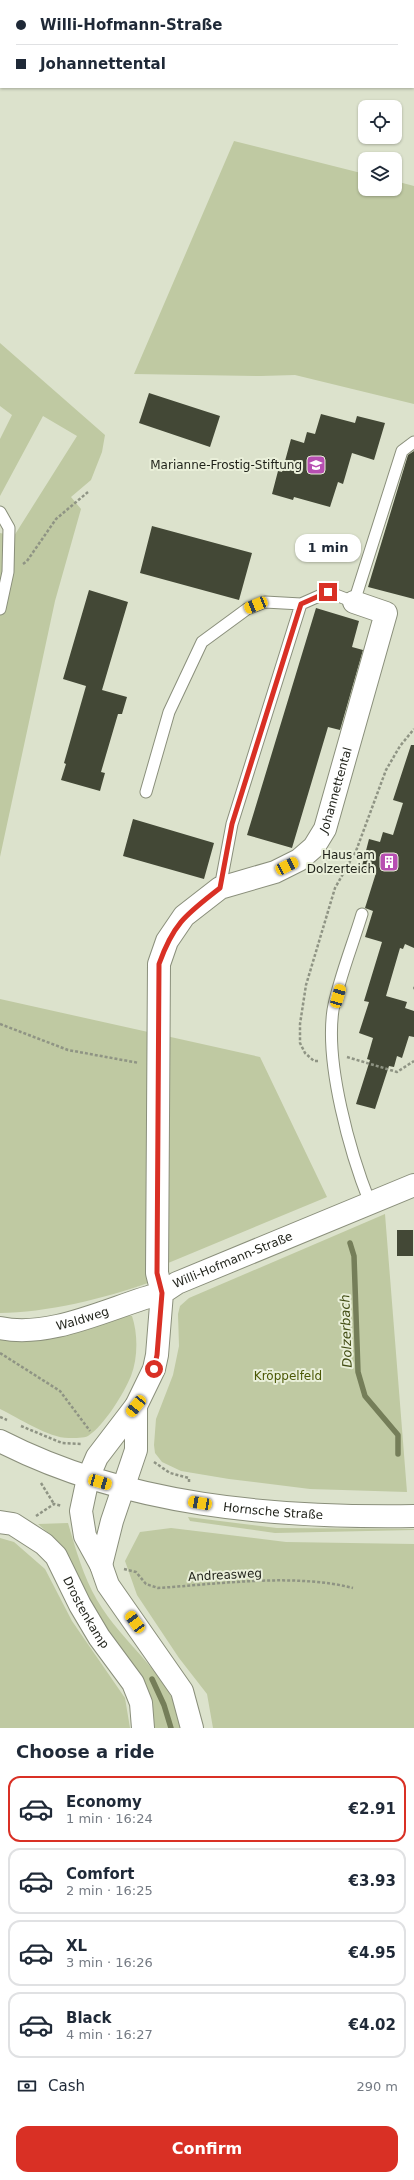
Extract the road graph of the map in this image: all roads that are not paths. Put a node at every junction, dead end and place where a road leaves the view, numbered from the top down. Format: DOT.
graph roads {
  1 [pos="414,442"];
  2 [pos="0,512"];
  3 [pos="354,602"];
  4 [pos="301,604"];
  5 [pos="0,609"];
  6 [pos="146,792"];
  7 [pos="220,888"];
  8 [pos="362,914"];
  9 [pos="414,1185"];
  10 [pos="370,1203"];
  11 [pos="162,1293"];
  12 [pos="0,1328"];
  13 [pos="136,1406"];
  14 [pos="0,1441"];
  15 [pos="88,1478"];
  16 [pos="123,1488"];
  17 [pos="414,1516"];
  18 [pos="0,1522"];
  19 [pos="102,1569"];
  20 [pos="143,1728"];
  21 [pos="192,1728"];
  1 -- 3 [label="lane"];
  2 -- 5 [label="lane"];
  3 -- 4 [label="lane, Johannettental"];
  3 -- 7 [label="street, Johannettental"];
  4 -- 6 [label="lane, Johannettental"];
  4 -- 7 [label="lane"];
  7 -- 11 [label="street, Johannettental"];
  8 -- 10 [label="lane"];
  9 -- 10 [label="street, Willi-Hofmann-Straße"];
  10 -- 11 [label="street, Willi-Hofmann-Straße"];
  11 -- 12 [label="street, Waldweg"];
  11 -- 13 [label="street, Willi-Hofmann-Straße"];
  13 -- 15 [label="street, Willi-Hofmann-Straße"];
  13 -- 16 [label="street, Willi-Hofmann-Straße"];
  14 -- 15 [label="street, Hornsche Straße"];
  15 -- 16 [label="street, Hornsche Straße"];
  15 -- 19 [label="street, Willi-Hofmann-Straße"];
  16 -- 17 [label="street, Hornsche Straße"];
  16 -- 19 [label="street, Willi-Hofmann-Straße"];
  18 -- 20 [label="street, Drostenkamp"];
  19 -- 21 [label="street, Willi-Hofmann-Straße"];
}
